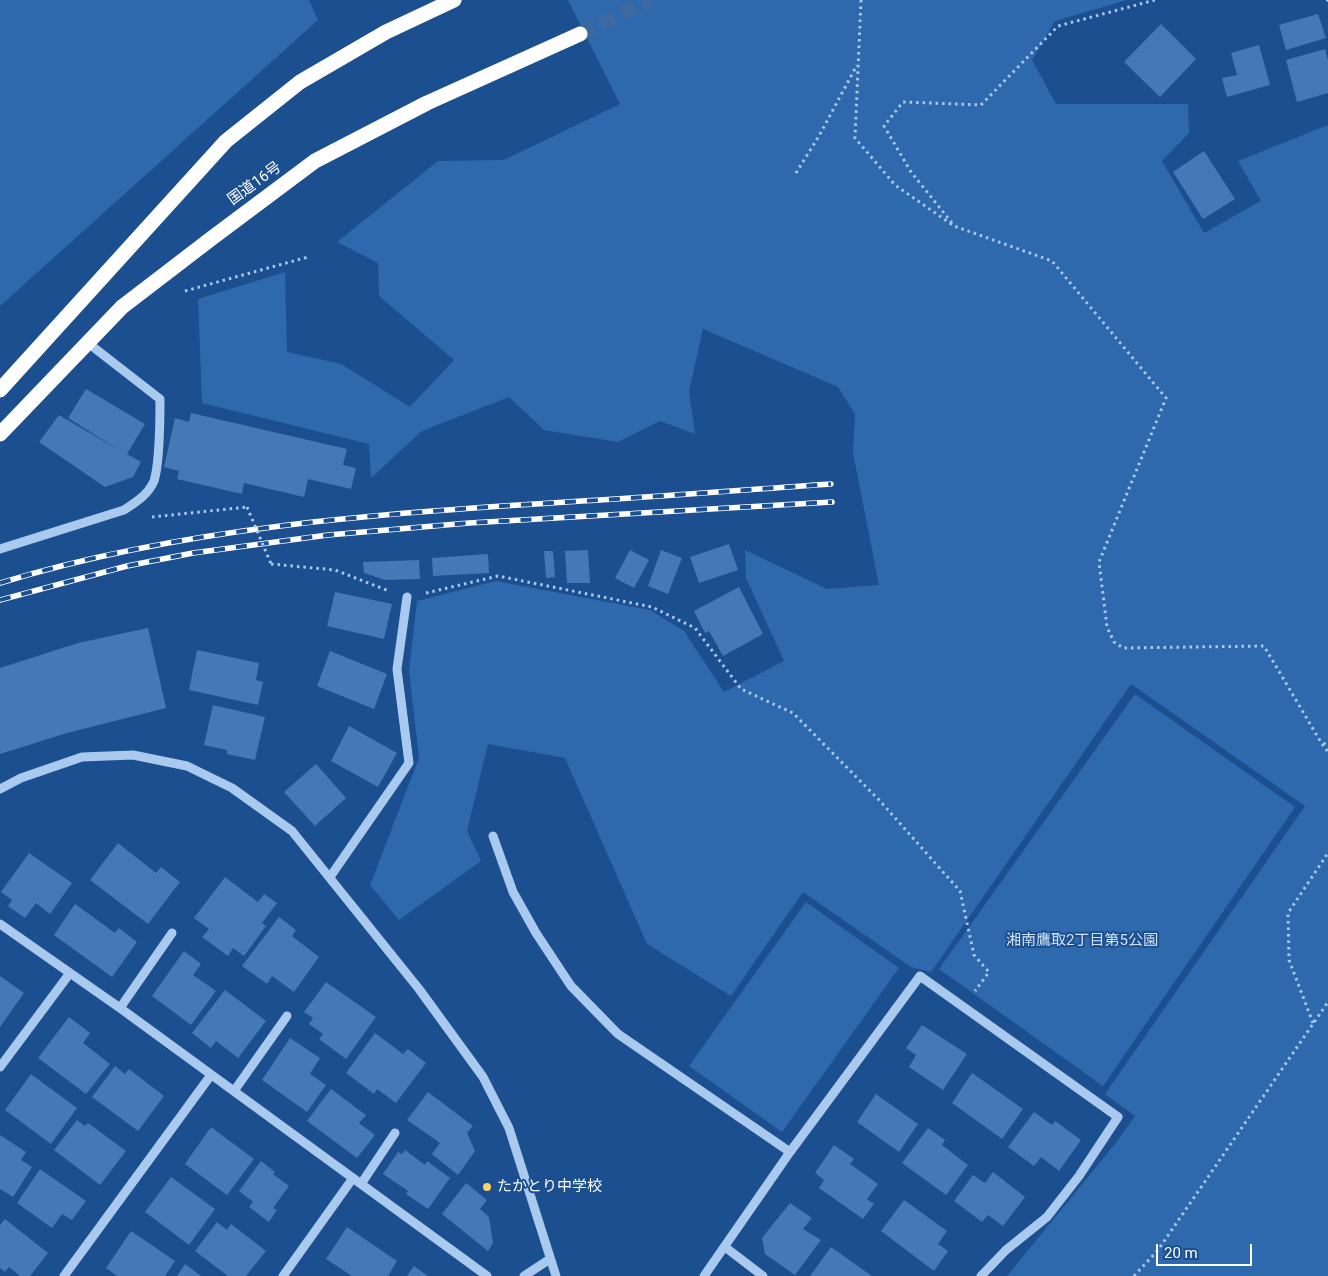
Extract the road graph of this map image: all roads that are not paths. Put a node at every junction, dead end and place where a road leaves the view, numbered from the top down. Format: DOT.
graph roads {
  1 [pos="454,0"];
  2 [pos="580,34"];
  3 [pos="88,344"];
  4 [pos="0,390"];
  5 [pos="0,434"];
  6 [pos="0,549"];
  7 [pos="407,597"];
  8 [pos="0,789"];
  9 [pos="493,836"];
  10 [pos="330,877"];
  11 [pos="0,924"];
  12 [pos="172,933"];
  13 [pos="70,973"];
  14 [pos="120,1008"];
  15 [pos="287,1016"];
  16 [pos="0,1067"];
  17 [pos="211,1076"];
  18 [pos="234,1091"];
  19 [pos="395,1133"];
  20 [pos="790,1152"];
  21 [pos="353,1178"];
  22 [pos="361,1184"];
  23 [pos="725,1247"];
  24 [pos="550,1259"];
  25 [pos="64,1276"];
  26 [pos="282,1276"];
  27 [pos="487,1276"];
  28 [pos="524,1276"];
  29 [pos="556,1276"];
  30 [pos="704,1276"];
  31 [pos="763,1276"];
  32 [pos="981,1276"];
  1 -- 4 [label="highway"];
  2 -- 3 [label="highway, 国道16号"];
  3 -- 5 [label="highway, 国道16号"];
  3 -- 6 [label="street"];
  7 -- 10 [label="street"];
  8 -- 10 [label="street"];
  9 -- 20 [label="street"];
  10 -- 24 [label="street"];
  11 -- 13 [label="street"];
  12 -- 14 [label="street"];
  13 -- 14 [label="street"];
  13 -- 16 [label="street"];
  14 -- 17 [label="street"];
  15 -- 18 [label="street"];
  17 -- 18 [label="street"];
  17 -- 25 [label="street"];
  18 -- 21 [label="street"];
  19 -- 22 [label="street"];
  20 -- 23 [label="street"];
  20 -- 32 [label="street"];
  21 -- 22 [label="street"];
  21 -- 26 [label="street"];
  22 -- 27 [label="street"];
  23 -- 30 [label="street"];
  23 -- 31 [label="street"];
  24 -- 28 [label="street"];
  24 -- 29 [label="street"];
}
